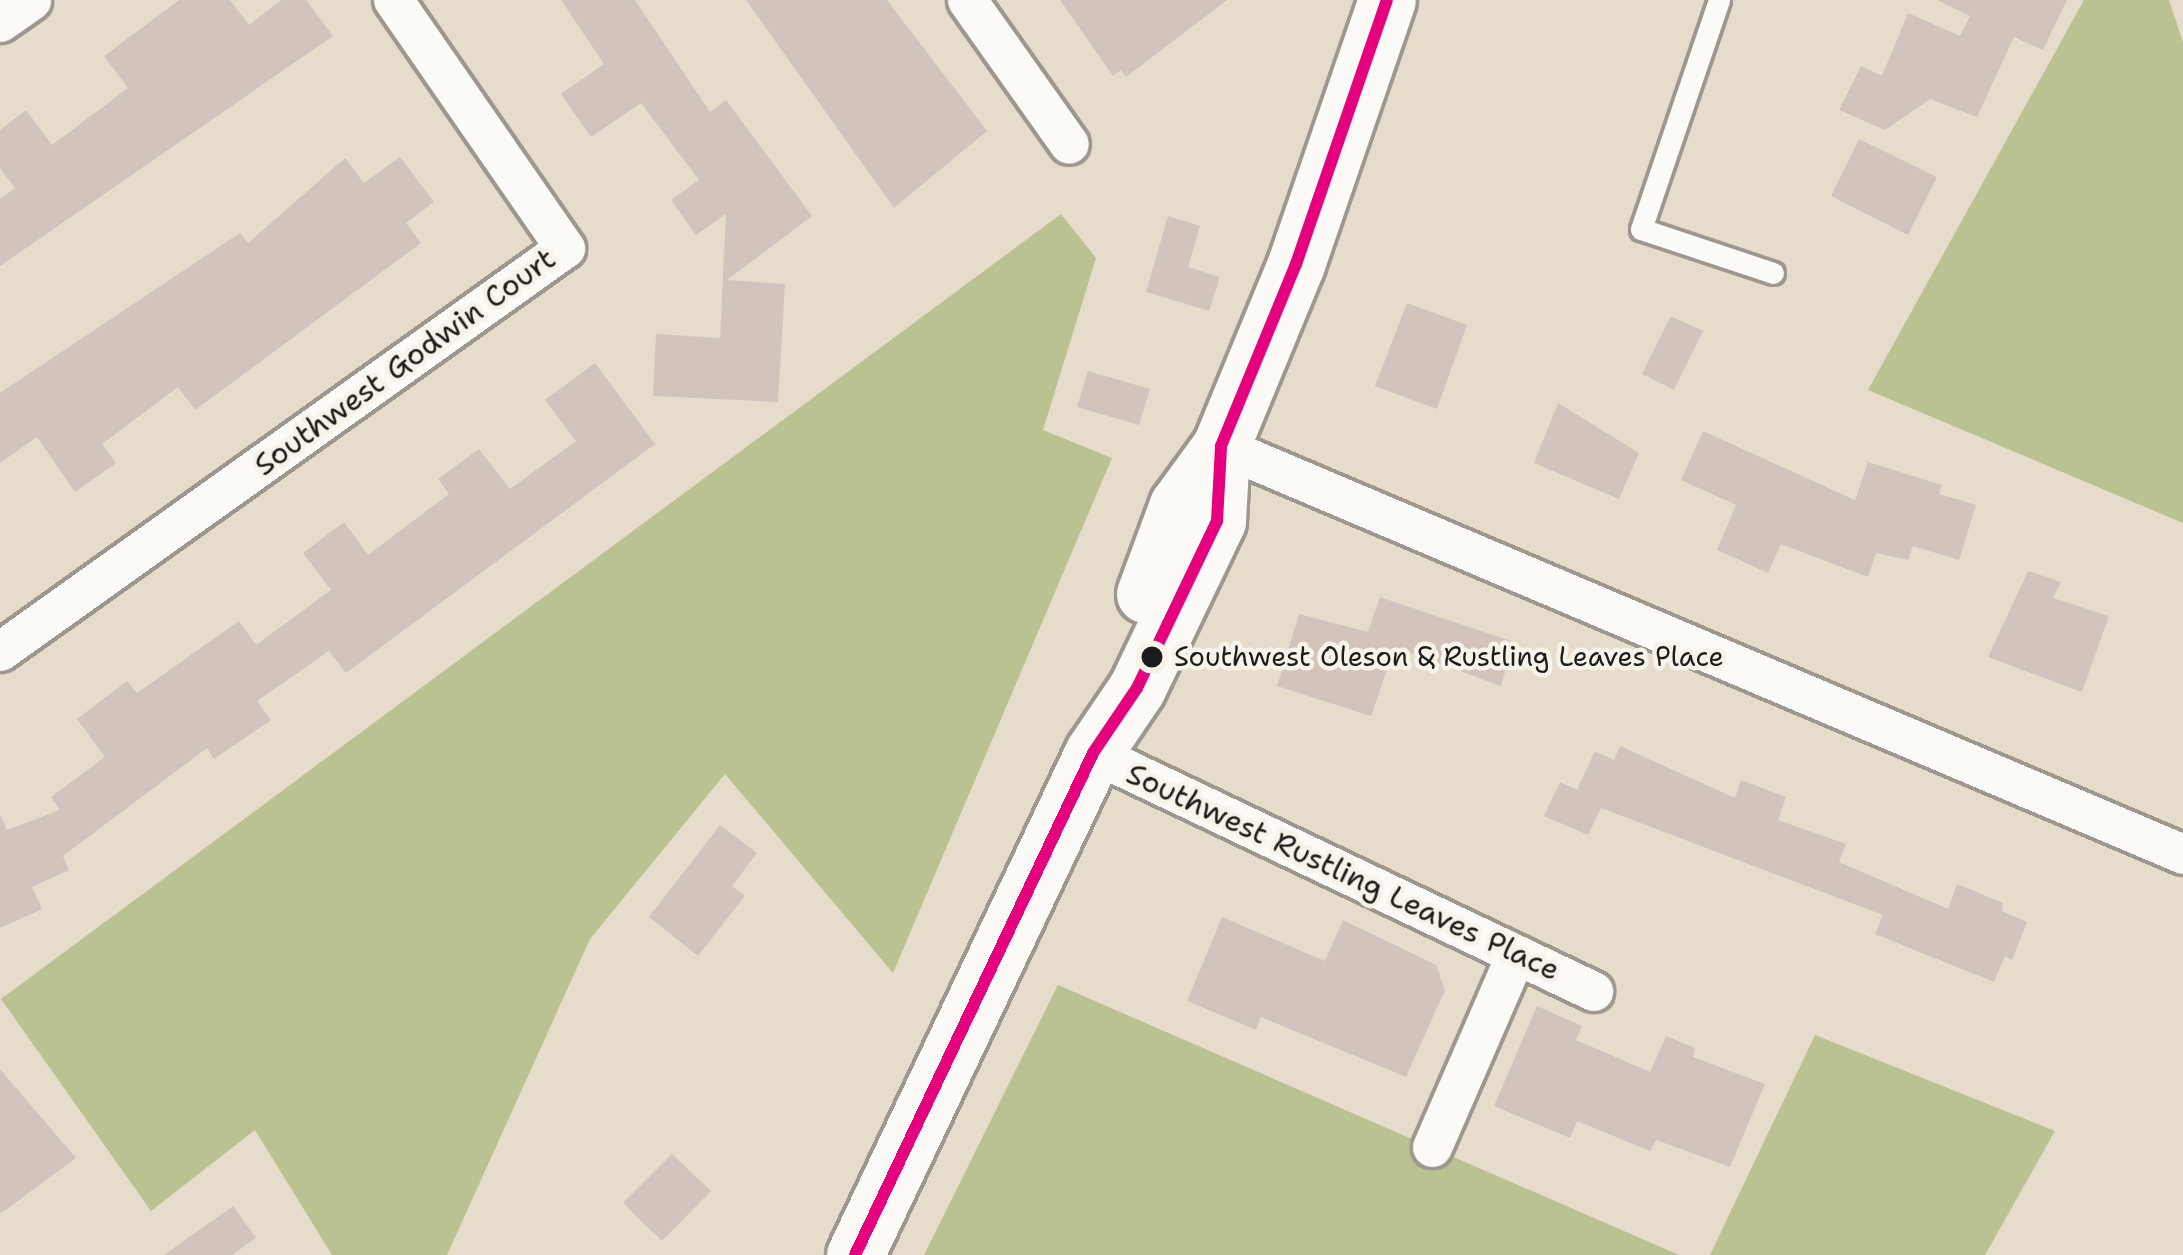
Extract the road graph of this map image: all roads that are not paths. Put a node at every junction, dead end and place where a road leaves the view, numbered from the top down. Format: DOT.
graph roads {
  1 [pos="31,0"];
  2 [pos="393,0"];
  3 [pos="967,0"];
  4 [pos="1387,0"];
  5 [pos="1719,0"];
  6 [pos="0,22"];
  7 [pos="1069,144"];
  8 [pos="1773,273"];
  9 [pos="1221,446"];
  10 [pos="0,651"];
  11 [pos="1093,753"];
  12 [pos="2183,854"];
  13 [pos="1516,954"];
  14 [pos="1593,991"];
  15 [pos="1432,1147"];
  16 [pos="855,1255"];
  1 -- 6 [label="street"];
  2 -- 10 [label="street, Southwest Godwin Court"];
  3 -- 7 [label="street"];
  4 -- 9 [label="main road"];
  5 -- 8 [label="lane"];
  9 -- 11 [label="main road"];
  9 -- 12 [label="street"];
  11 -- 13 [label="street, Southwest Rustling Leaves Place"];
  11 -- 16 [label="main road"];
  13 -- 14 [label="street, Southwest Rustling Leaves Place"];
  13 -- 15 [label="street"];
}
